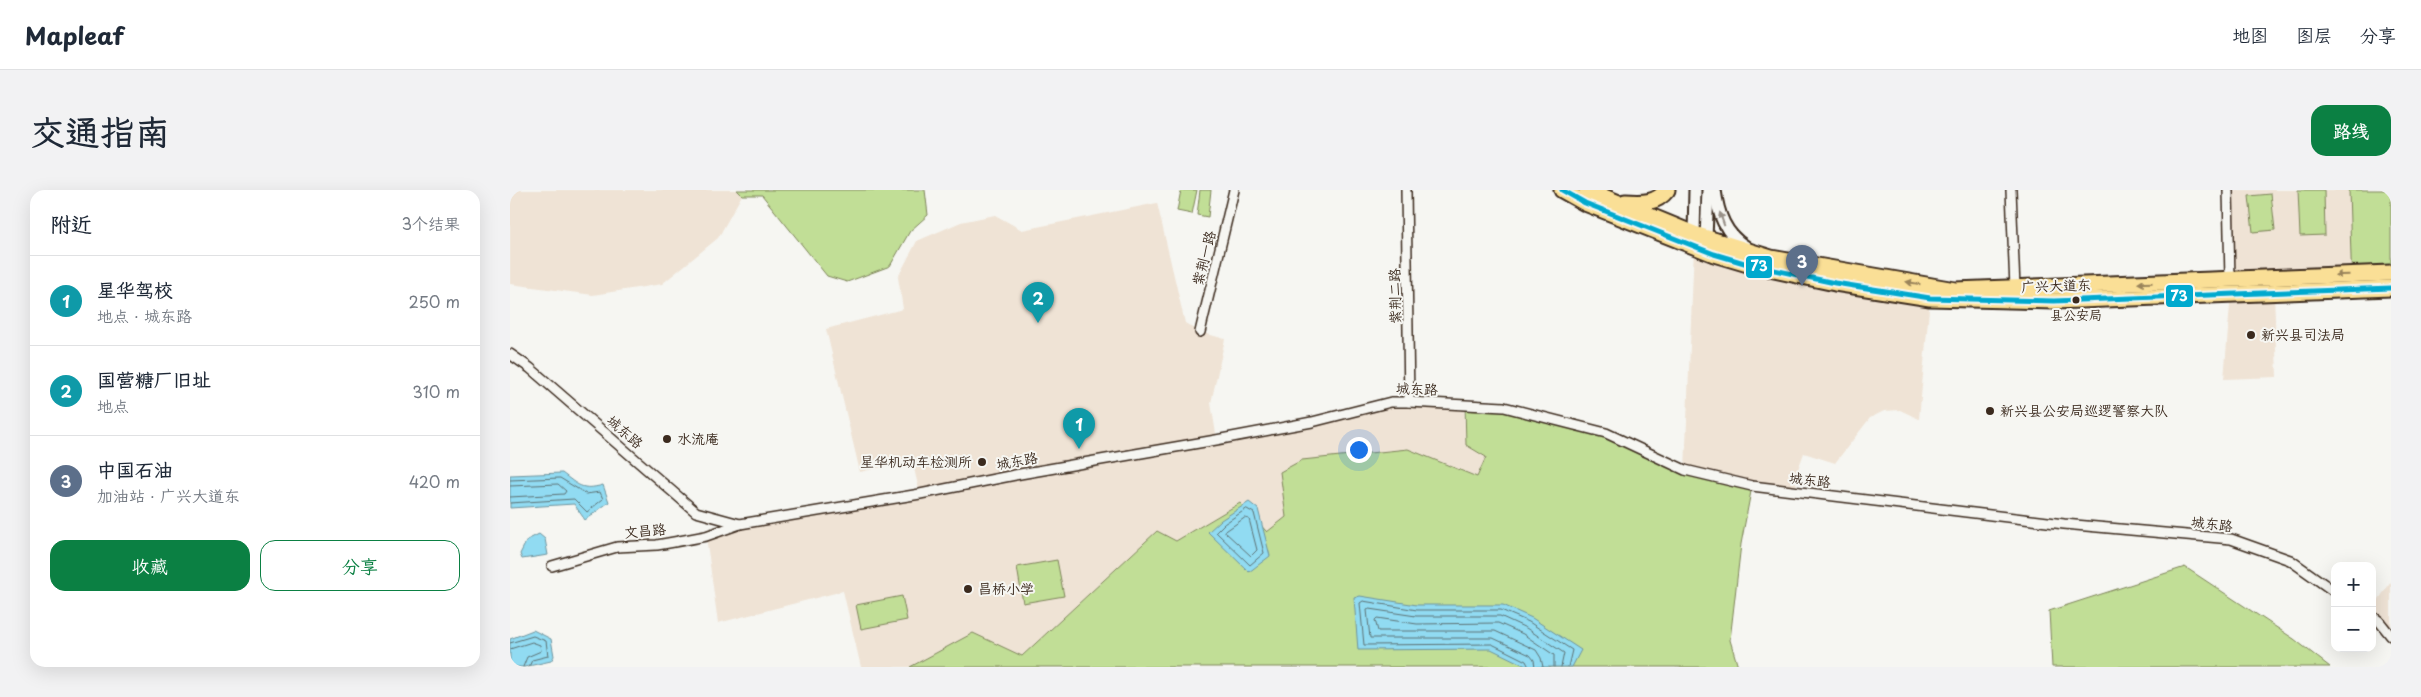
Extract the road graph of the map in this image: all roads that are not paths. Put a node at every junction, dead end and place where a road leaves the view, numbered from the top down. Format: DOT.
graph roads {
  1 [pos="1234,190"];
  2 [pos="1406,190"];
  3 [pos="1562,190"];
  4 [pos="1587,190"];
  5 [pos="1667,190"];
  6 [pos="1695,190"];
  7 [pos="1708,190"];
  8 [pos="1715,190"];
  9 [pos="2011,190"];
  10 [pos="2228,190"];
  11 [pos="1614,200"];
  12 [pos="1700,236"];
  13 [pos="1771,258"];
  14 [pos="2391,273"];
  15 [pos="2230,279"];
  16 [pos="2015,288"];
  17 [pos="2391,288"];
  18 [pos="1200,332"];
  19 [pos="510,354"];
  20 [pos="1409,402"];
  21 [pos="740,524"];
  22 [pos="552,566"];
  23 [pos="2331,589"];
  24 [pos="2376,619"];
  25 [pos="2391,636"];
  1 -- 18 [label="street, 紫荆一路"];
  2 -- 20 [label="street, 紫荆二路"];
  3 -- 17 [label="highway, 广兴大道东"];
  4 -- 11 [label="highway, 广兴大道东"];
  5 -- 11 [label="highway"];
  6 -- 12 [label="street"];
  7 -- 12 [label="street"];
  13 -- 8 [label="street, one-way"];
  9 -- 16 [label="street"];
  10 -- 15 [label="street"];
  11 -- 12 [label="highway, 广兴大道东"];
  12 -- 13 [label="highway, 广兴大道东"];
  16 -- 13 [label="highway, 广兴大道东, one-way"];
  14 -- 15 [label="highway, 广兴大道东, one-way"];
  15 -- 16 [label="highway, 广兴大道东, one-way"];
  19 -- 21 [label="street, 城东路"];
  20 -- 21 [label="street, 城东路"];
  20 -- 23 [label="street, 城东路"];
  21 -- 22 [label="street, 文昌路"];
  24 -- 25 [label="street"];
}
